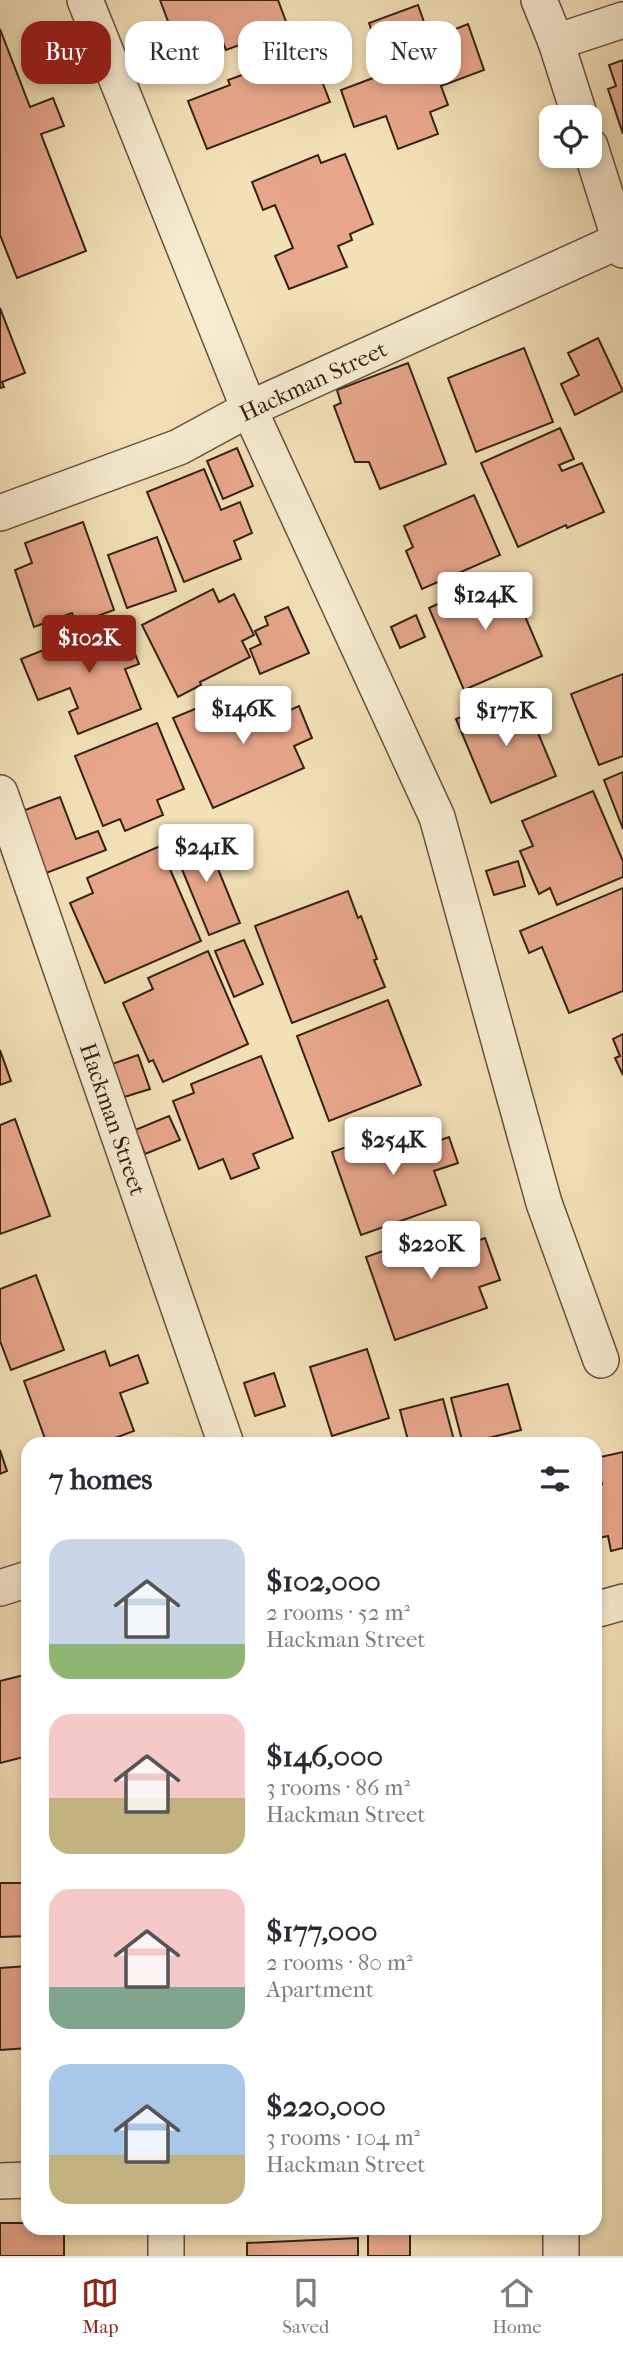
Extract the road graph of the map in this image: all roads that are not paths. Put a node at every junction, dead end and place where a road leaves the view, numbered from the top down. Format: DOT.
graph roads {
  1 [pos="85,0"];
  2 [pos="539,0"];
  3 [pos="623,20"];
  4 [pos="556,42"];
  5 [pos="576,105"];
  6 [pos="597,168"];
  7 [pos="622,243"];
  8 [pos="249,409"];
  9 [pos="0,513"];
  10 [pos="0,793"];
  11 [pos="601,1360"];
  12 [pos="224,1437"];
  13 [pos="21,1581"];
  14 [pos="0,1588"];
  15 [pos="623,1602"];
  16 [pos="602,1608"];
  17 [pos="21,2180"];
  18 [pos="0,2181"];
  19 [pos="166,2235"];
  20 [pos="561,2235"];
  21 [pos="166,2256"];
  22 [pos="561,2256"];
  1 -- 8 [label="street"];
  2 -- 4 [label="street"];
  3 -- 4 [label="street"];
  4 -- 5 [label="street"];
  6 -- 7 [label="street"];
  7 -- 8 [label="street, Hackman Street"];
  8 -- 9 [label="street, Hackman Street"];
  8 -- 11 [label="street"];
  10 -- 12 [label="street, Hackman Street"];
  13 -- 14 [label="street"];
  15 -- 16 [label="street"];
  17 -- 18 [label="street"];
  19 -- 21 [label="street"];
  20 -- 22 [label="street"];
}
